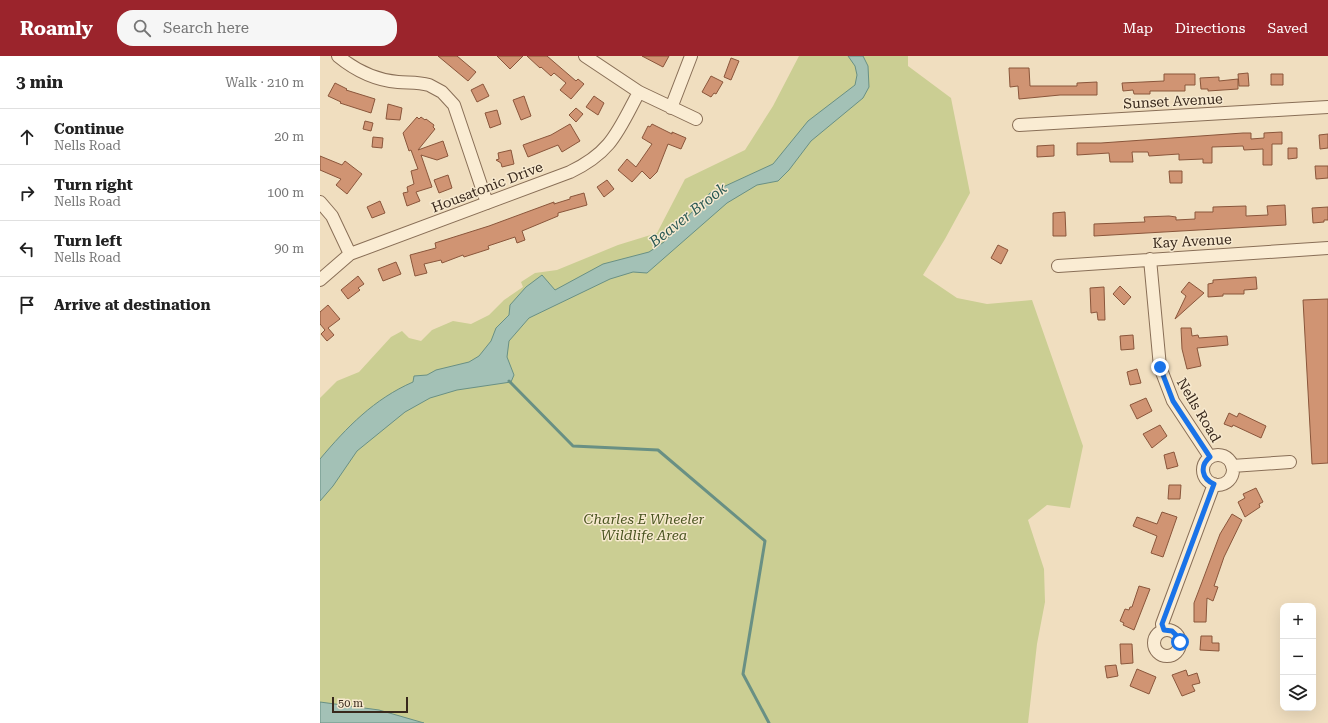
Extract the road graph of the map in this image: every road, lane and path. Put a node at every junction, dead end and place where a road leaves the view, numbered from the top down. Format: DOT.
graph roads {
  1 [pos="338,56"];
  2 [pos="585,56"];
  3 [pos="691,56"];
  4 [pos="639,92"];
  5 [pos="1328,106"];
  6 [pos="671,108"];
  7 [pos="696,120"];
  8 [pos="1019,125"];
  9 [pos="320,202"];
  10 [pos="487,203"];
  11 [pos="1328,248"];
  12 [pos="350,254"];
  13 [pos="1150,259"];
  14 [pos="1058,266"];
  15 [pos="320,280"];
  16 [pos="1210,457"];
  17 [pos="1290,462"];
  18 [pos="1232,466"];
  19 [pos="1214,484"];
  20 [pos="1164,630"];
  1 -- 10 [label="street"];
  2 -- 4 [label="street"];
  3 -- 6 [label="street"];
  4 -- 6 [label="street"];
  4 -- 10 [label="street, Housatonic Drive"];
  5 -- 8 [label="street, Sunset Avenue"];
  6 -- 7 [label="street"];
  9 -- 12 [label="street"];
  10 -- 12 [label="street, Housatonic Drive"];
  11 -- 13 [label="street, Kay Avenue"];
  12 -- 15 [label="street, Housatonic Drive"];
  13 -- 14 [label="street, Kay Avenue"];
  13 -- 16 [label="street, Nells Road"];
  16 -- 18 [label="street, Nells Road"];
  16 -- 19 [label="street, Nells Road"];
  17 -- 18 [label="street"];
  18 -- 19 [label="street"];
  19 -- 20 [label="street"];
}
